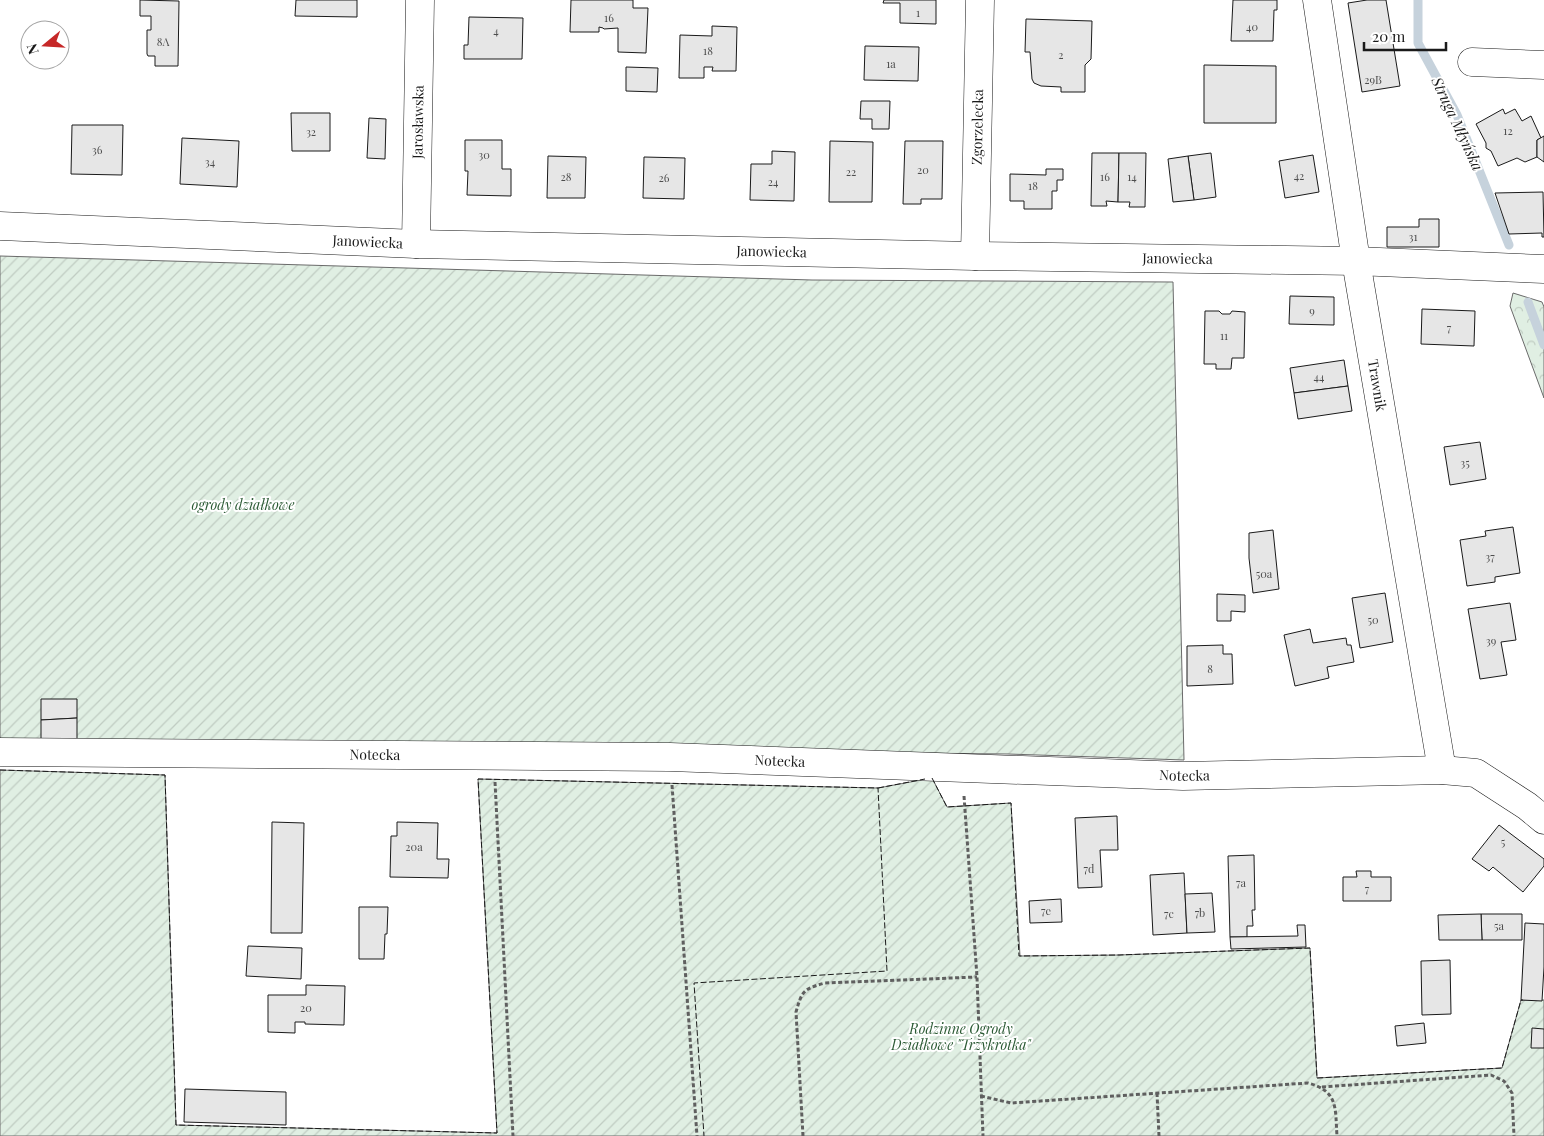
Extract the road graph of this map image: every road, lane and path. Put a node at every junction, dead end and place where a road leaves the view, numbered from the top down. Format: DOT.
graph roads {
  1 [pos="420,0"];
  2 [pos="980,0"];
  3 [pos="1317,0"];
  4 [pos="1472,62"];
  5 [pos="1544,65"];
  6 [pos="0,226"];
  7 [pos="416,244"];
  8 [pos="975,256"];
  9 [pos="1356,261"];
  10 [pos="1544,270"];
  11 [pos="0,752"];
  12 [pos="494,756"];
  13 [pos="670,757"];
  14 [pos="961,768"];
  15 [pos="1442,770"];
  16 [pos="1544,820"];
  17 [pos="977,977"];
  18 [pos="1322,1087"];
  19 [pos="1156,1093"];
  20 [pos="981,1096"];
  21 [pos="513,1136"];
  22 [pos="697,1136"];
  23 [pos="803,1136"];
  24 [pos="983,1136"];
  25 [pos="1159,1136"];
  26 [pos="1337,1136"];
  27 [pos="1514,1136"];
  1 -- 7 [label="street, Jarosławska"];
  2 -- 8 [label="street, Zgorzelecka"];
  3 -- 9 [label="street, Trawnik"];
  4 -- 5 [label="street"];
  6 -- 7 [label="street, Janowiecka"];
  7 -- 8 [label="street, Janowiecka"];
  8 -- 9 [label="street, Janowiecka"];
  9 -- 10 [label="street, Janowiecka"];
  9 -- 15 [label="street, Trawnik"];
  11 -- 12 [label="street, Notecka"];
  12 -- 13 [label="street, Notecka"];
  12 -- 21 [label="path"];
  13 -- 14 [label="street, Notecka"];
  13 -- 22 [label="path"];
  14 -- 15 [label="street, Notecka"];
  14 -- 17 [label="path"];
  15 -- 16 [label="street, Notecka"];
  17 -- 20 [label="path"];
  17 -- 23 [label="path"];
  18 -- 19 [label="path"];
  18 -- 26 [label="path"];
  18 -- 27 [label="path"];
  19 -- 20 [label="path"];
  19 -- 25 [label="path"];
  20 -- 24 [label="path"];
}
